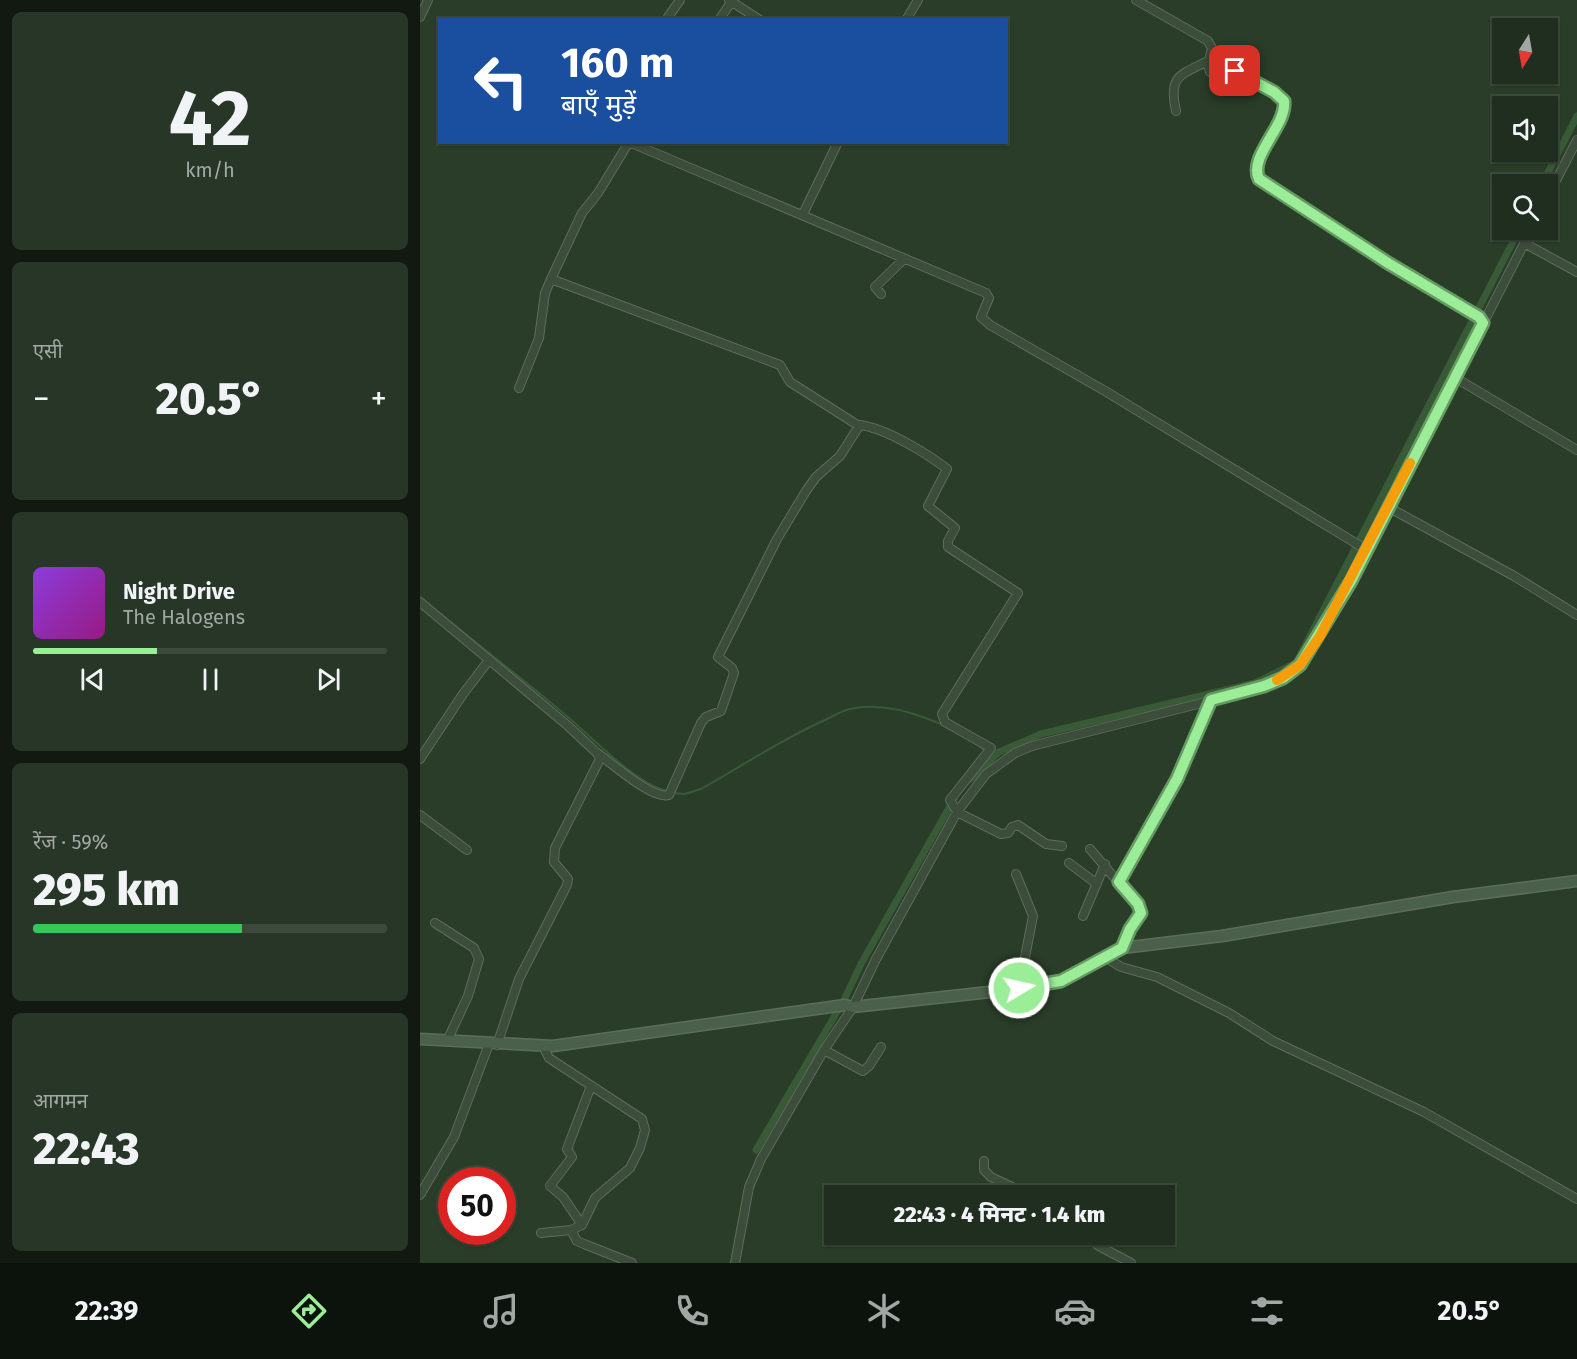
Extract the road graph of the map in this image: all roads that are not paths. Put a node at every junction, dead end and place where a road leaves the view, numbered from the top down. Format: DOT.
graph roads {
  1 [pos="428,0"];
  2 [pos="680,0"];
  3 [pos="918,0"];
  4 [pos="1136,0"];
  5 [pos="731,1"];
  6 [pos="420,16"];
  7 [pos="668,17"];
  8 [pos="720,18"];
  9 [pos="757,18"];
  10 [pos="907,18"];
  11 [pos="1208,61"];
  12 [pos="1176,111"];
  13 [pos="1577,140"];
  14 [pos="628,144"];
  15 [pos="634,144"];
  16 [pos="837,144"];
  17 [pos="1558,177"];
  18 [pos="803,214"];
  19 [pos="1526,240"];
  20 [pos="1524,243"];
  21 [pos="904,259"];
  22 [pos="1577,272"];
  23 [pos="551,279"];
  24 [pos="881,294"];
  25 [pos="1478,318"];
  26 [pos="1454,377"];
  27 [pos="519,388"];
  28 [pos="859,424"];
  29 [pos="1577,450"];
  30 [pos="1388,507"];
  31 [pos="1364,547"];
  32 [pos="420,602"];
  33 [pos="1577,615"];
  34 [pos="489,660"];
  35 [pos="1211,700"];
  36 [pos="597,753"];
  37 [pos="420,759"];
  38 [pos="954,806"];
  39 [pos="420,815"];
  40 [pos="1062,846"];
  41 [pos="1090,849"];
  42 [pos="467,850"];
  43 [pos="1069,863"];
  44 [pos="1105,864"];
  45 [pos="1016,874"];
  46 [pos="1577,881"];
  47 [pos="1119,882"];
  48 [pos="1097,884"];
  49 [pos="1083,916"];
  50 [pos="435,923"];
  51 [pos="1122,948"];
  52 [pos="1105,957"];
  53 [pos="1019,988"];
  54 [pos="845,1006"];
  55 [pos="420,1039"];
  56 [pos="447,1041"];
  57 [pos="493,1045"];
  58 [pos="543,1046"];
  59 [pos="881,1047"];
  60 [pos="824,1050"];
  61 [pos="591,1086"];
  62 [pos="984,1161"];
  63 [pos="1008,1185"];
  64 [pos="420,1195"];
  65 [pos="1577,1199"];
  66 [pos="582,1225"];
  67 [pos="571,1230"];
  68 [pos="541,1233"];
  69 [pos="1097,1245"];
  70 [pos="632,1263"];
  71 [pos="735,1263"];
  72 [pos="1131,1263"];
  1 -- 6 [label="street"];
  2 -- 7 [label="street"];
  3 -- 10 [label="street"];
  4 -- 11 [label="street"];
  5 -- 8 [label="street"];
  5 -- 9 [label="street"];
  11 -- 12 [label="street"];
  11 -- 25 [label="street"];
  13 -- 17 [label="street"];
  14 -- 23 [label="street"];
  15 -- 18 [label="street"];
  16 -- 18 [label="street"];
  18 -- 21 [label="street"];
  19 -- 20 [label="street"];
  20 -- 22 [label="street"];
  20 -- 25 [label="street"];
  21 -- 24 [label="street"];
  21 -- 31 [label="street"];
  23 -- 27 [label="street"];
  23 -- 28 [label="street"];
  25 -- 26 [label="street"];
  26 -- 29 [label="street"];
  26 -- 30 [label="street"];
  28 -- 36 [label="street"];
  28 -- 38 [label="street"];
  30 -- 31 [label="street"];
  30 -- 33 [label="street"];
  31 -- 35 [label="street"];
  32 -- 34 [label="street"];
  34 -- 36 [label="street"];
  34 -- 37 [label="street"];
  35 -- 38 [label="street"];
  35 -- 47 [label="street"];
  36 -- 57 [label="street"];
  38 -- 40 [label="street"];
  38 -- 54 [label="street"];
  39 -- 42 [label="street"];
  41 -- 44 [label="street"];
  43 -- 48 [label="street"];
  44 -- 47 [label="street"];
  44 -- 48 [label="street"];
  45 -- 53 [label="street"];
  46 -- 51 [label="main road"];
  47 -- 51 [label="street"];
  48 -- 49 [label="street"];
  50 -- 56 [label="street"];
  51 -- 52 [label="main road"];
  52 -- 53 [label="main road"];
  52 -- 65 [label="street"];
  53 -- 54 [label="main road"];
  54 -- 58 [label="main road"];
  54 -- 60 [label="street"];
  55 -- 56 [label="main road"];
  56 -- 57 [label="main road"];
  57 -- 58 [label="main road"];
  57 -- 64 [label="street"];
  58 -- 61 [label="street"];
  59 -- 60 [label="street"];
  60 -- 71 [label="street"];
  61 -- 66 [label="street"];
  61 -- 66 [label="street"];
  62 -- 63 [label="street"];
  66 -- 67 [label="street"];
  67 -- 68 [label="street"];
  67 -- 70 [label="street"];
  69 -- 72 [label="street"];
}
